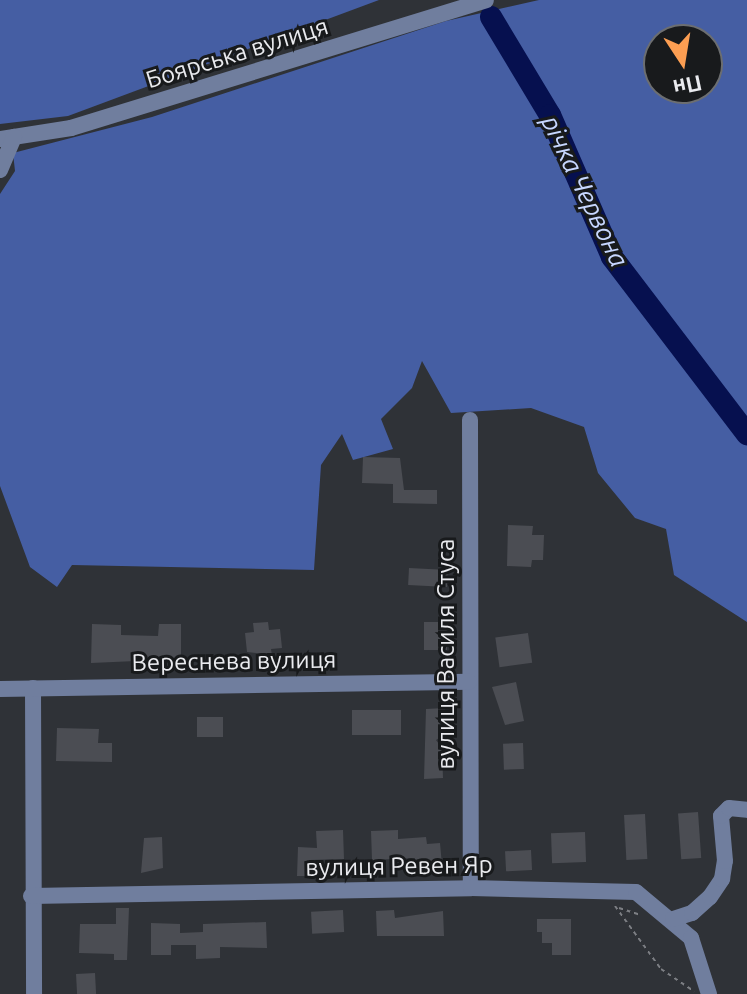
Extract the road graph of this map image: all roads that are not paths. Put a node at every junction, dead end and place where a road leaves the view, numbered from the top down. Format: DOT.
graph roads {
  1 [pos="486,0"];
  2 [pos="449,4"];
  3 [pos="7,138"];
  4 [pos="0,170"];
  5 [pos="470,420"];
  6 [pos="469,682"];
  7 [pos="33,688"];
  8 [pos="0,689"];
  9 [pos="747,810"];
  10 [pos="471,888"];
  11 [pos="31,896"];
  12 [pos="673,919"];
  13 [pos="34,994"];
  14 [pos="709,994"];
  1 -- 2 [label="street, Боярська вулиця"];
  2 -- 3 [label="street, Боярська вулиця"];
  3 -- 4 [label="street"];
  5 -- 6 [label="street, вулиця Василя Стуса"];
  6 -- 7 [label="street, Вереснева вулиця"];
  6 -- 10 [label="street, вулиця Василя Стуса"];
  7 -- 8 [label="street, Вереснева вулиця"];
  7 -- 11 [label="street"];
  9 -- 12 [label="street"];
  10 -- 11 [label="street, вулиця Ревен Яр"];
  10 -- 12 [label="street, вулиця Ревен Яр"];
  11 -- 13 [label="street"];
  12 -- 14 [label="street, вулиця Ревен Яр"];
}
